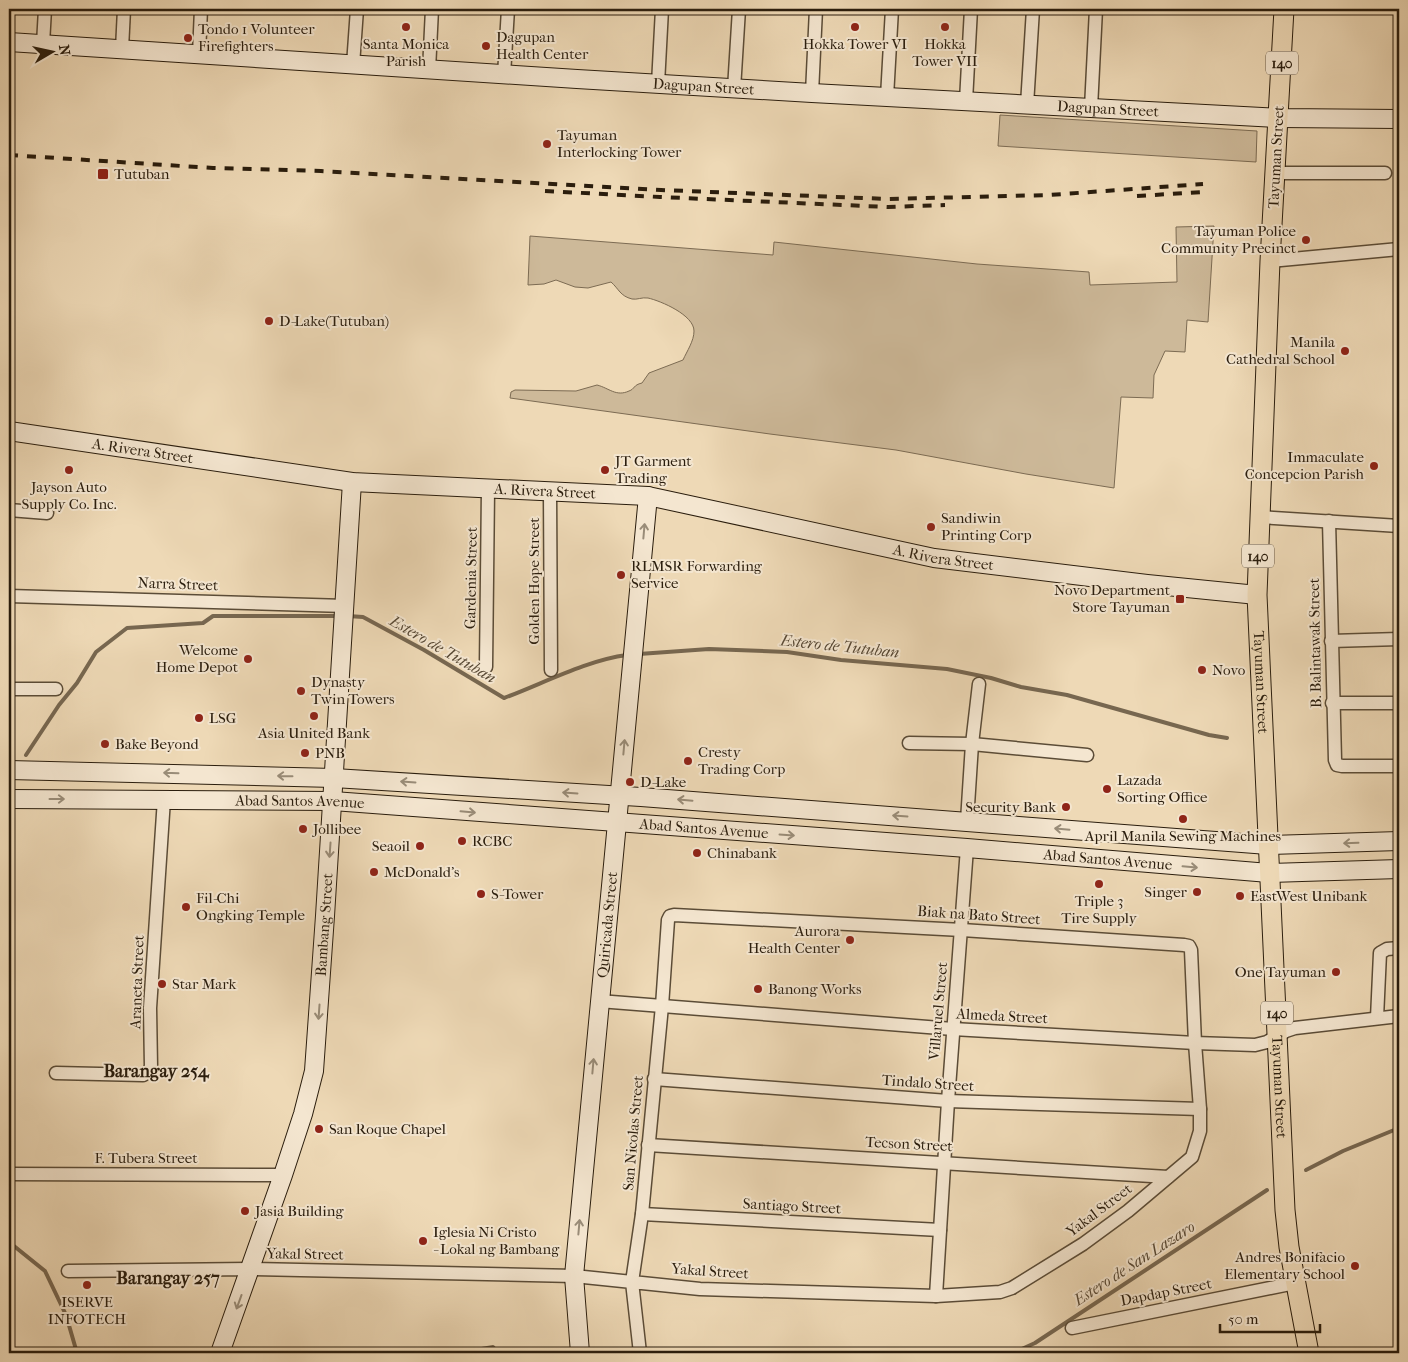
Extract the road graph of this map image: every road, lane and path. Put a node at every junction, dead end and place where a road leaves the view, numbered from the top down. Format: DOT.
graph roads {
  1 [pos="46,9"];
  2 [pos="124,9"];
  3 [pos="201,9"];
  4 [pos="357,9"];
  5 [pos="432,9"];
  6 [pos="508,9"];
  7 [pos="662,9"];
  8 [pos="739,9"];
  9 [pos="816,9"];
  10 [pos="892,9"];
  11 [pos="971,9"];
  12 [pos="1033,9"];
  13 [pos="1096,9"];
  14 [pos="1284,9"];
  15 [pos="9,42"];
  16 [pos="43,44"];
  17 [pos="122,50"];
  18 [pos="198,54"];
  19 [pos="353,65"];
  20 [pos="429,70"];
  21 [pos="504,75"];
  22 [pos="658,84"];
  23 [pos="734,89"];
  24 [pos="812,93"];
  25 [pos="887,97"];
  26 [pos="966,101"];
  27 [pos="1027,105"];
  28 [pos="1091,108"];
  29 [pos="1279,118"];
  30 [pos="1399,119"];
  31 [pos="1385,173"];
  32 [pos="1275,174"];
  33 [pos="1399,249"];
  34 [pos="1270,261"];
  35 [pos="9,431"];
  36 [pos="352,482"];
  37 [pos="488,488"];
  38 [pos="550,491"];
  39 [pos="648,496"];
  40 [pos="9,510"];
  41 [pos="47,513"];
  42 [pos="1259,517"];
  43 [pos="1329,521"];
  44 [pos="1399,526"];
  45 [pos="1257,595"];
  46 [pos="9,596"];
  47 [pos="345,614"];
  48 [pos="1399,639"];
  49 [pos="1330,641"];
  50 [pos="486,667"];
  51 [pos="551,670"];
  52 [pos="979,684"];
  53 [pos="9,689"];
  54 [pos="56,689"];
  55 [pos="1332,703"];
  56 [pos="1399,703"];
  57 [pos="909,743"];
  58 [pos="972,744"];
  59 [pos="1087,755"];
  60 [pos="1399,766"];
  61 [pos="9,770"];
  62 [pos="334,778"];
  63 [pos="619,796"];
  64 [pos="9,799"];
  65 [pos="164,799"];
  66 [pos="333,801"];
  67 [pos="968,821"];
  68 [pos="616,822"];
  69 [pos="1399,841"];
  70 [pos="1268,845"];
  71 [pos="967,848"];
  72 [pos="1399,869"];
  73 [pos="1269,873"];
  74 [pos="670,916"];
  75 [pos="962,930"];
  76 [pos="1399,948"];
  77 [pos="600,1001"];
  78 [pos="662,1006"];
  79 [pos="1399,1016"];
  80 [pos="1377,1018"];
  81 [pos="953,1030"];
  82 [pos="1278,1035"];
  83 [pos="1195,1043"];
  84 [pos="56,1073"];
  85 [pos="654,1079"];
  86 [pos="948,1101"];
  87 [pos="1200,1109"];
  88 [pos="648,1145"];
  89 [pos="944,1162"];
  90 [pos="9,1174"];
  91 [pos="283,1175"];
  92 [pos="1168,1176"];
  93 [pos="642,1214"];
  94 [pos="940,1230"];
  95 [pos="250,1269"];
  96 [pos="68,1271"];
  97 [pos="574,1276"];
  98 [pos="632,1282"];
  99 [pos="1295,1283"];
  100 [pos="936,1296"];
  101 [pos="1072,1328"];
  102 [pos="220,1353"];
  103 [pos="580,1353"];
  104 [pos="640,1353"];
  105 [pos="1308,1353"];
  1 -- 16 [label="street"];
  2 -- 17 [label="street"];
  3 -- 18 [label="street"];
  4 -- 19 [label="street"];
  5 -- 20 [label="street"];
  6 -- 21 [label="street"];
  7 -- 22 [label="street"];
  8 -- 23 [label="street"];
  9 -- 24 [label="street"];
  10 -- 25 [label="street"];
  11 -- 26 [label="street"];
  12 -- 27 [label="street"];
  13 -- 28 [label="street"];
  14 -- 29 [label="main road, Tayuman Street / 140"];
  15 -- 16 [label="street, Dagupan Street"];
  16 -- 17 [label="street, Dagupan Street"];
  17 -- 18 [label="street, Dagupan Street"];
  18 -- 19 [label="street, Dagupan Street"];
  19 -- 20 [label="street, Dagupan Street"];
  20 -- 21 [label="street, Dagupan Street"];
  21 -- 22 [label="street, Dagupan Street"];
  22 -- 23 [label="street, Dagupan Street"];
  23 -- 24 [label="street, Dagupan Street"];
  24 -- 25 [label="street, Dagupan Street"];
  25 -- 26 [label="street, Dagupan Street"];
  26 -- 27 [label="street, Dagupan Street"];
  27 -- 28 [label="street, Dagupan Street"];
  28 -- 29 [label="street, Dagupan Street"];
  29 -- 30 [label="street, Dagupan Street"];
  29 -- 32 [label="main road, Tayuman Street / 140"];
  31 -- 32 [label="street"];
  32 -- 34 [label="main road, Tayuman Street / 140"];
  33 -- 34 [label="street"];
  34 -- 42 [label="main road, Tayuman Street / 140"];
  35 -- 36 [label="street, A. Rivera Street"];
  36 -- 37 [label="street, A. Rivera Street"];
  36 -- 47 [label="street, Bambang Street"];
  37 -- 38 [label="street, A. Rivera Street"];
  37 -- 50 [label="street, Gardenia Street"];
  38 -- 39 [label="street, A. Rivera Street"];
  38 -- 51 [label="street, Golden Hope Street"];
  39 -- 45 [label="street, A. Rivera Street"];
  63 -- 39 [label="street, Quiricada Street, one-way"];
  40 -- 41 [label="street"];
  42 -- 43 [label="street"];
  42 -- 45 [label="main road, Tayuman Street / 140"];
  43 -- 44 [label="street"];
  43 -- 49 [label="street, B. Balintawak Street"];
  45 -- 70 [label="main road, Tayuman Street / 140"];
  46 -- 47 [label="street, Narra Street"];
  47 -- 62 [label="street, Bambang Street"];
  48 -- 49 [label="street"];
  49 -- 55 [label="street, B. Balintawak Street"];
  52 -- 58 [label="street"];
  53 -- 54 [label="street"];
  55 -- 56 [label="street"];
  55 -- 60 [label="street, B. Balintawak Street"];
  57 -- 58 [label="street"];
  58 -- 59 [label="street"];
  58 -- 67 [label="street"];
  62 -- 61 [label="street, Abad Santos Avenue, one-way"];
  63 -- 62 [label="street, Abad Santos Avenue, one-way"];
  62 -- 66 [label="street, Bambang Street"];
  67 -- 63 [label="street, Abad Santos Avenue, one-way"];
  63 -- 68 [label="street, Quiricada Street"];
  64 -- 65 [label="street, Abad Santos Avenue, one-way"];
  65 -- 66 [label="street, Abad Santos Avenue"];
  65 -- 84 [label="street, Araneta Street"];
  66 -- 68 [label="street, Abad Santos Avenue, one-way"];
  66 -- 91 [label="street, Bambang Street, one-way"];
  70 -- 67 [label="street, Abad Santos Avenue, one-way"];
  68 -- 71 [label="street, Abad Santos Avenue, one-way"];
  68 -- 77 [label="street, Quiricada Street"];
  69 -- 70 [label="street, Abad Santos Avenue, one-way"];
  70 -- 73 [label="main road, Tayuman Street / 140"];
  71 -- 73 [label="street, Abad Santos Avenue, one-way"];
  71 -- 75 [label="street, Villaruel Street"];
  72 -- 73 [label="street, Abad Santos Avenue"];
  73 -- 82 [label="main road, Tayuman Street / 140"];
  74 -- 75 [label="street, Biak na Bato Street"];
  74 -- 78 [label="street, San Nicolas Street"];
  75 -- 81 [label="street, Villaruel Street"];
  75 -- 83 [label="street, Biak na Bato Street"];
  76 -- 80 [label="street"];
  77 -- 78 [label="street, Almeda Street"];
  97 -- 77 [label="street, Quiricada Street, one-way"];
  78 -- 81 [label="street, Almeda Street"];
  78 -- 85 [label="street, San Nicolas Street"];
  79 -- 80 [label="street, Almeda Street"];
  80 -- 82 [label="street, Almeda Street"];
  81 -- 83 [label="street, Almeda Street"];
  81 -- 86 [label="street, Villaruel Street"];
  82 -- 83 [label="street, Almeda Street"];
  82 -- 99 [label="main road, Tayuman Street / 140"];
  83 -- 87 [label="street, Yakal Street"];
  85 -- 86 [label="street, Tindalo Street"];
  85 -- 88 [label="street, San Nicolas Street"];
  86 -- 87 [label="street, Tindalo Street"];
  86 -- 89 [label="street, Villaruel Street"];
  87 -- 92 [label="street, Yakal Street"];
  88 -- 89 [label="street, Tecson Street"];
  88 -- 93 [label="street, San Nicolas Street"];
  89 -- 92 [label="street, Tecson Street"];
  89 -- 94 [label="street, Villaruel Street"];
  90 -- 91 [label="street, F. Tubera Street"];
  91 -- 95 [label="street, Bambang Street"];
  92 -- 100 [label="street, Yakal Street"];
  93 -- 94 [label="street, Santiago Street"];
  93 -- 98 [label="street, San Nicolas Street"];
  94 -- 100 [label="street, Villaruel Street"];
  95 -- 96 [label="street, Yakal Street"];
  95 -- 97 [label="street, Yakal Street"];
  95 -- 102 [label="street, Bambang Street, one-way"];
  97 -- 98 [label="street, Yakal Street"];
  97 -- 103 [label="street, Quiricada Street"];
  98 -- 100 [label="street, Yakal Street"];
  98 -- 104 [label="street, San Nicolas Street"];
  99 -- 101 [label="street, Dapdap Street"];
  99 -- 105 [label="main road, Tayuman Street / 140"];
}
